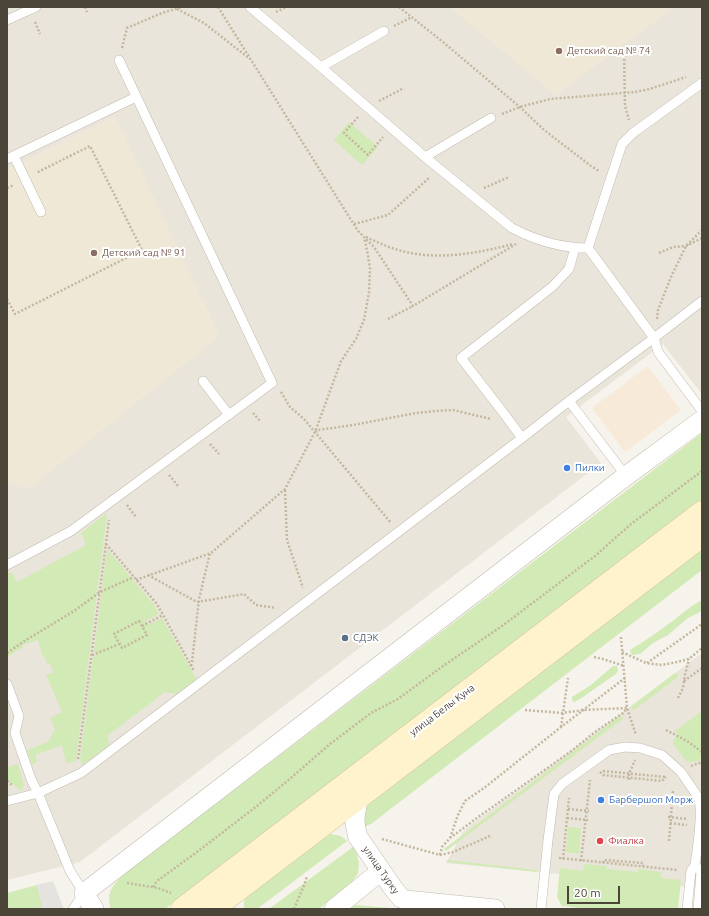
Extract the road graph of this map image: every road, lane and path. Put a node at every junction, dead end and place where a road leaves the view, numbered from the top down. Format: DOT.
graph roads {
  1 [pos="36,7"];
  2 [pos="85,7"];
  3 [pos="182,7"];
  4 [pos="218,7"];
  5 [pos="250,7"];
  6 [pos="399,7"];
  7 [pos="176,9"];
  8 [pos="87,12"];
  9 [pos="412,17"];
  10 [pos="7,20"];
  11 [pos="384,31"];
  12 [pos="624,51"];
  13 [pos="119,60"];
  14 [pos="252,60"];
  15 [pos="321,67"];
  16 [pos="687,76"];
  17 [pos="702,82"];
  18 [pos="404,88"];
  19 [pos="394,93"];
  20 [pos="625,93"];
  21 [pos="136,97"];
  22 [pos="367,107"];
  23 [pos="520,108"];
  24 [pos="491,118"];
  25 [pos="391,128"];
  26 [pos="633,133"];
  27 [pos="10,157"];
  28 [pos="425,157"];
  29 [pos="439,168"];
  30 [pos="509,177"];
  31 [pos="611,178"];
  32 [pos="25,179"];
  33 [pos="499,182"];
  34 [pos="7,188"];
  35 [pos="41,212"];
  36 [pos="354,224"];
  37 [pos="702,230"];
  38 [pos="364,237"];
  39 [pos="702,238"];
  40 [pos="686,246"];
  41 [pos="575,248"];
  42 [pos="588,248"];
  43 [pos="659,253"];
  44 [pos="7,299"];
  45 [pos="702,301"];
  46 [pos="413,306"];
  47 [pos="388,319"];
  48 [pos="654,338"];
  49 [pos="203,381"];
  50 [pos="272,383"];
  51 [pos="570,401"];
  52 [pos="702,411"];
  53 [pos="229,415"];
  54 [pos="509,420"];
  55 [pos="702,420"];
  56 [pos="315,432"];
  57 [pos="522,438"];
  58 [pos="702,471"];
  59 [pos="626,476"];
  60 [pos="285,489"];
  61 [pos="112,501"];
  62 [pos="702,512"];
  63 [pos="399,532"];
  64 [pos="702,536"];
  65 [pos="106,543"];
  66 [pos="211,553"];
  67 [pos="7,565"];
  68 [pos="148,575"];
  69 [pos="135,578"];
  70 [pos="100,592"];
  71 [pos="308,601"];
  72 [pos="198,602"];
  73 [pos="163,615"];
  74 [pos="288,616"];
  75 [pos="702,624"];
  76 [pos="142,626"];
  77 [pos="620,637"];
  78 [pos="119,644"];
  79 [pos="702,648"];
  80 [pos="622,652"];
  81 [pos="7,653"];
  82 [pos="92,654"];
  83 [pos="594,657"];
  84 [pos="689,659"];
  85 [pos="646,663"];
  86 [pos="191,666"];
  87 [pos="624,666"];
  88 [pos="702,668"];
  89 [pos="568,678"];
  90 [pos="625,678"];
  91 [pos="201,682"];
  92 [pos="684,682"];
  93 [pos="7,684"];
  94 [pos="678,698"];
  95 [pos="627,708"];
  96 [pos="525,710"];
  97 [pos="583,710"];
  98 [pos="562,713"];
  99 [pos="561,727"];
  100 [pos="666,730"];
  101 [pos="640,748"];
  102 [pos="702,752"];
  103 [pos="629,760"];
  104 [pos="642,761"];
  105 [pos="595,771"];
  106 [pos="665,772"];
  107 [pos="80,773"];
  108 [pos="629,774"];
  109 [pos="637,774"];
  110 [pos="603,775"];
  111 [pos="666,777"];
  112 [pos="629,779"];
  113 [pos="637,780"];
  114 [pos="590,782"];
  115 [pos="354,789"];
  116 [pos="673,790"];
  117 [pos="38,793"];
  118 [pos="570,795"];
  119 [pos="7,801"];
  120 [pos="568,809"];
  121 [pos="588,810"];
  122 [pos="701,812"];
  123 [pos="567,818"];
  124 [pos="669,818"];
  125 [pos="587,820"];
  126 [pos="670,823"];
  127 [pos="490,836"];
  128 [pos="358,837"];
  129 [pos="450,838"];
  130 [pos="669,841"];
  131 [pos="440,856"];
  132 [pos="546,857"];
  133 [pos="563,859"];
  134 [pos="581,860"];
  135 [pos="695,865"];
  136 [pos="381,871"];
  137 [pos="684,871"];
  138 [pos="307,876"];
  139 [pos="153,887"];
  140 [pos="84,893"];
  141 [pos="219,901"];
  142 [pos="73,909"];
  143 [pos="94,909"];
  144 [pos="182,909"];
  145 [pos="294,909"];
  146 [pos="334,909"];
  147 [pos="495,909"];
  148 [pos="542,909"];
  149 [pos="687,909"];
  150 [pos="698,909"];
  1 -- 10 [label="lane"];
  2 -- 8 [label="path"];
  3 -- 7 [label="path"];
  4 -- 14 [label="path"];
  5 -- 15 [label="lane"];
  6 -- 9 [label="path"];
  7 -- 13 [label="path"];
  7 -- 14 [label="path"];
  9 -- 11 [label="path"];
  9 -- 23 [label="path"];
  11 -- 15 [label="lane"];
  12 -- 20 [label="path"];
  13 -- 21 [label="lane"];
  14 -- 36 [label="path"];
  15 -- 22 [label="lane"];
  16 -- 20 [label="path"];
  17 -- 26 [label="lane"];
  18 -- 19 [label="path"];
  20 -- 23 [label="path"];
  20 -- 26 [label="path"];
  21 -- 27 [label="lane"];
  21 -- 50 [label="lane"];
  22 -- 25 [label="lane"];
  22 -- 25 [label="path"];
  23 -- 24 [label="path"];
  23 -- 31 [label="path"];
  24 -- 28 [label="lane"];
  25 -- 28 [label="lane"];
  26 -- 31 [label="lane"];
  27 -- 32 [label="lane"];
  28 -- 29 [label="lane"];
  29 -- 36 [label="path"];
  29 -- 41 [label="lane"];
  30 -- 33 [label="path"];
  31 -- 42 [label="lane"];
  32 -- 34 [label="path"];
  32 -- 35 [label="lane"];
  32 -- 44 [label="path"];
  36 -- 38 [label="path"];
  37 -- 40 [label="path"];
  38 -- 46 [label="path"];
  38 -- 46 [label="path"];
  38 -- 56 [label="path"];
  39 -- 40 [label="path"];
  40 -- 43 [label="path"];
  40 -- 48 [label="path"];
  41 -- 42 [label="lane"];
  41 -- 54 [label="lane"];
  42 -- 48 [label="lane"];
  45 -- 48 [label="lane"];
  46 -- 47 [label="path"];
  48 -- 51 [label="lane"];
  48 -- 52 [label="lane"];
  49 -- 53 [label="lane"];
  50 -- 53 [label="lane"];
  50 -- 56 [label="path"];
  51 -- 57 [label="lane"];
  51 -- 59 [label="lane"];
  53 -- 61 [label="lane"];
  54 -- 56 [label="path"];
  54 -- 57 [label="lane"];
  55 -- 59 [label="street"];
  56 -- 60 [label="path"];
  56 -- 63 [label="path"];
  57 -- 63 [label="lane"];
  58 -- 139 [label="path"];
  59 -- 140 [label="street"];
  60 -- 66 [label="path"];
  60 -- 71 [label="path"];
  61 -- 65 [label="path"];
  61 -- 67 [label="lane"];
  62 -- 115 [label="street, улица Белы Куна"];
  63 -- 71 [label="lane"];
  64 -- 115 [label="street, улица Белы Куна"];
  65 -- 69 [label="path"];
  65 -- 70 [label="path"];
  66 -- 68 [label="path"];
  66 -- 72 [label="path"];
  68 -- 69 [label="path"];
  68 -- 72 [label="path"];
  69 -- 70 [label="path"];
  69 -- 73 [label="path"];
  70 -- 81 [label="path"];
  70 -- 82 [label="path"];
  71 -- 74 [label="lane"];
  72 -- 74 [label="path"];
  72 -- 86 [label="path"];
  73 -- 76 [label="path"];
  73 -- 86 [label="path"];
  74 -- 91 [label="lane"];
  75 -- 85 [label="path"];
  76 -- 78 [label="path"];
  76 -- 78 [label="path"];
  77 -- 80 [label="path"];
  78 -- 82 [label="path"];
  79 -- 84 [label="path"];
  80 -- 85 [label="path"];
  80 -- 87 [label="path"];
  82 -- 107 [label="path"];
  83 -- 87 [label="path"];
  84 -- 85 [label="path"];
  84 -- 92 [label="path"];
  86 -- 91 [label="path"];
  87 -- 90 [label="path"];
  88 -- 92 [label="path"];
  89 -- 98 [label="path"];
  90 -- 95 [label="path"];
  90 -- 97 [label="path"];
  91 -- 107 [label="lane"];
  92 -- 94 [label="path"];
  93 -- 117 [label="lane"];
  95 -- 97 [label="path"];
  95 -- 101 [label="path"];
  95 -- 129 [label="path"];
  96 -- 98 [label="path"];
  97 -- 98 [label="path"];
  97 -- 99 [label="path"];
  98 -- 99 [label="path"];
  99 -- 129 [label="path"];
  100 -- 102 [label="path"];
  101 -- 122 [label="lane"];
  101 -- 132 [label="lane"];
  103 -- 104 [label="path"];
  105 -- 108 [label="path"];
  106 -- 111 [label="path"];
  107 -- 117 [label="lane"];
  108 -- 109 [label="path"];
  108 -- 112 [label="path"];
  109 -- 111 [label="path"];
  109 -- 113 [label="path"];
  110 -- 112 [label="path"];
  111 -- 113 [label="path"];
  112 -- 113 [label="path"];
  114 -- 121 [label="path"];
  115 -- 128 [label="street, улица Турку"];
  115 -- 141 [label="street, улица Белы Куна"];
  116 -- 124 [label="path"];
  117 -- 119 [label="lane"];
  117 -- 140 [label="lane"];
  118 -- 120 [label="path"];
  120 -- 121 [label="path"];
  120 -- 123 [label="path"];
  121 -- 125 [label="path"];
  122 -- 135 [label="lane"];
  123 -- 125 [label="path"];
  123 -- 133 [label="path"];
  124 -- 126 [label="path"];
  124 -- 126 [label="path"];
  125 -- 134 [label="path"];
  126 -- 130 [label="path"];
  127 -- 131 [label="path"];
  128 -- 131 [label="path"];
  128 -- 136 [label="street, улица Турку"];
  129 -- 131 [label="path"];
  132 -- 133 [label="path"];
  132 -- 148 [label="lane"];
  133 -- 134 [label="path"];
  134 -- 137 [label="path"];
  135 -- 149 [label="lane"];
  135 -- 150 [label="lane"];
  136 -- 146 [label="street"];
  136 -- 147 [label="street, улица Турку"];
  138 -- 145 [label="path"];
  140 -- 142 [label="lane"];
  140 -- 143 [label="street"];
  141 -- 144 [label="street, улица Белы Куна"];
}
